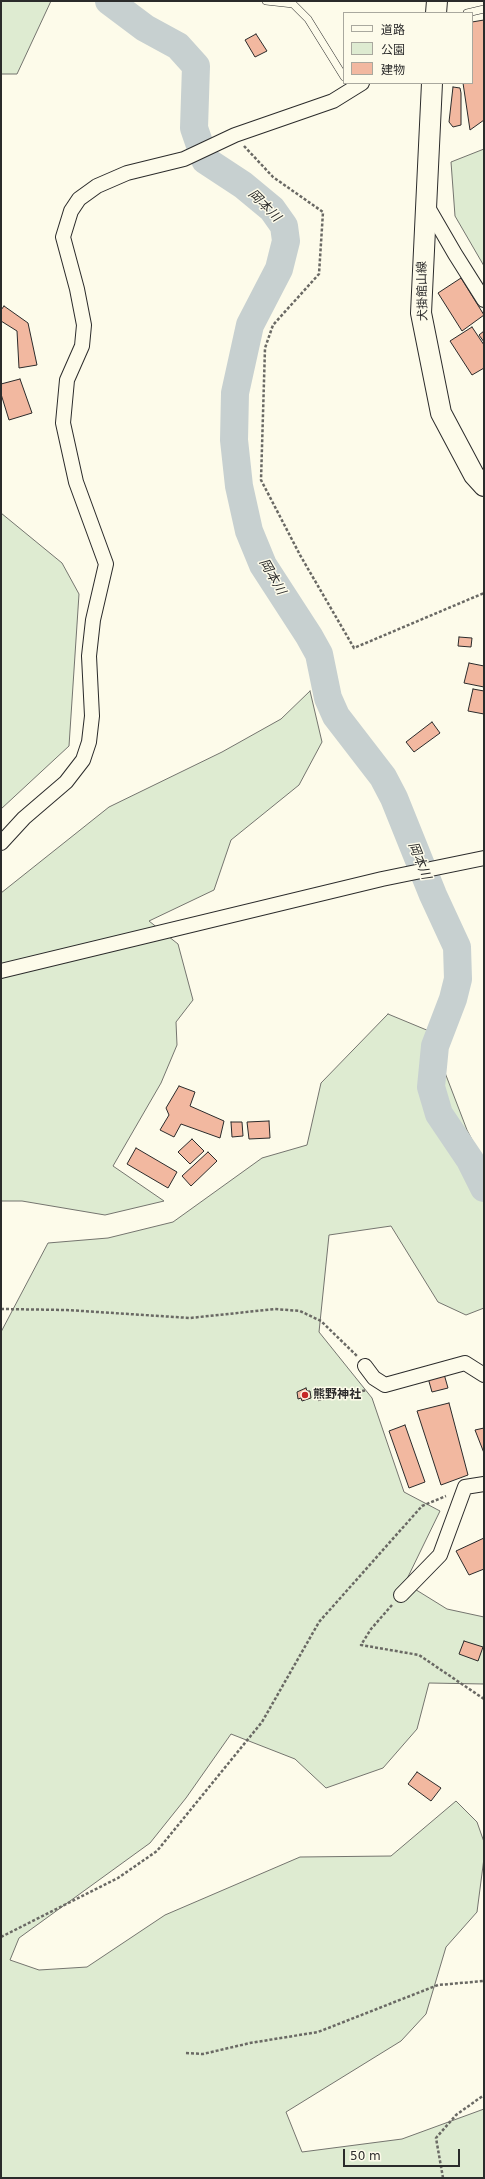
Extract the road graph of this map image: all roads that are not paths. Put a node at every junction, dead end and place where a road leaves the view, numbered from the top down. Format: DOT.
graph roads {
  1 [pos="266,1"];
  2 [pos="437,1"];
  3 [pos="484,9"];
  4 [pos="436,12"];
  5 [pos="471,12"];
  6 [pos="343,75"];
  7 [pos="432,84"];
  8 [pos="354,85"];
  9 [pos="425,202"];
  10 [pos="484,300"];
  11 [pos="484,486"];
  12 [pos="1,843"];
  13 [pos="484,858"];
  14 [pos="1,971"];
  15 [pos="365,1366"];
  16 [pos="484,1375"];
  17 [pos="484,1484"];
  18 [pos="401,1594"];
  1 -- 6 [label="lane"];
  2 -- 4 [label="main road"];
  3 -- 5 [label="lane"];
  7 -- 9 [label="main road, 犬掛館山線"];
  8 -- 12 [label="street"];
  9 -- 10 [label="street"];
  9 -- 11 [label="main road, 犬掛館山線"];
  13 -- 14 [label="street"];
  15 -- 16 [label="street"];
  17 -- 18 [label="street"];
}
